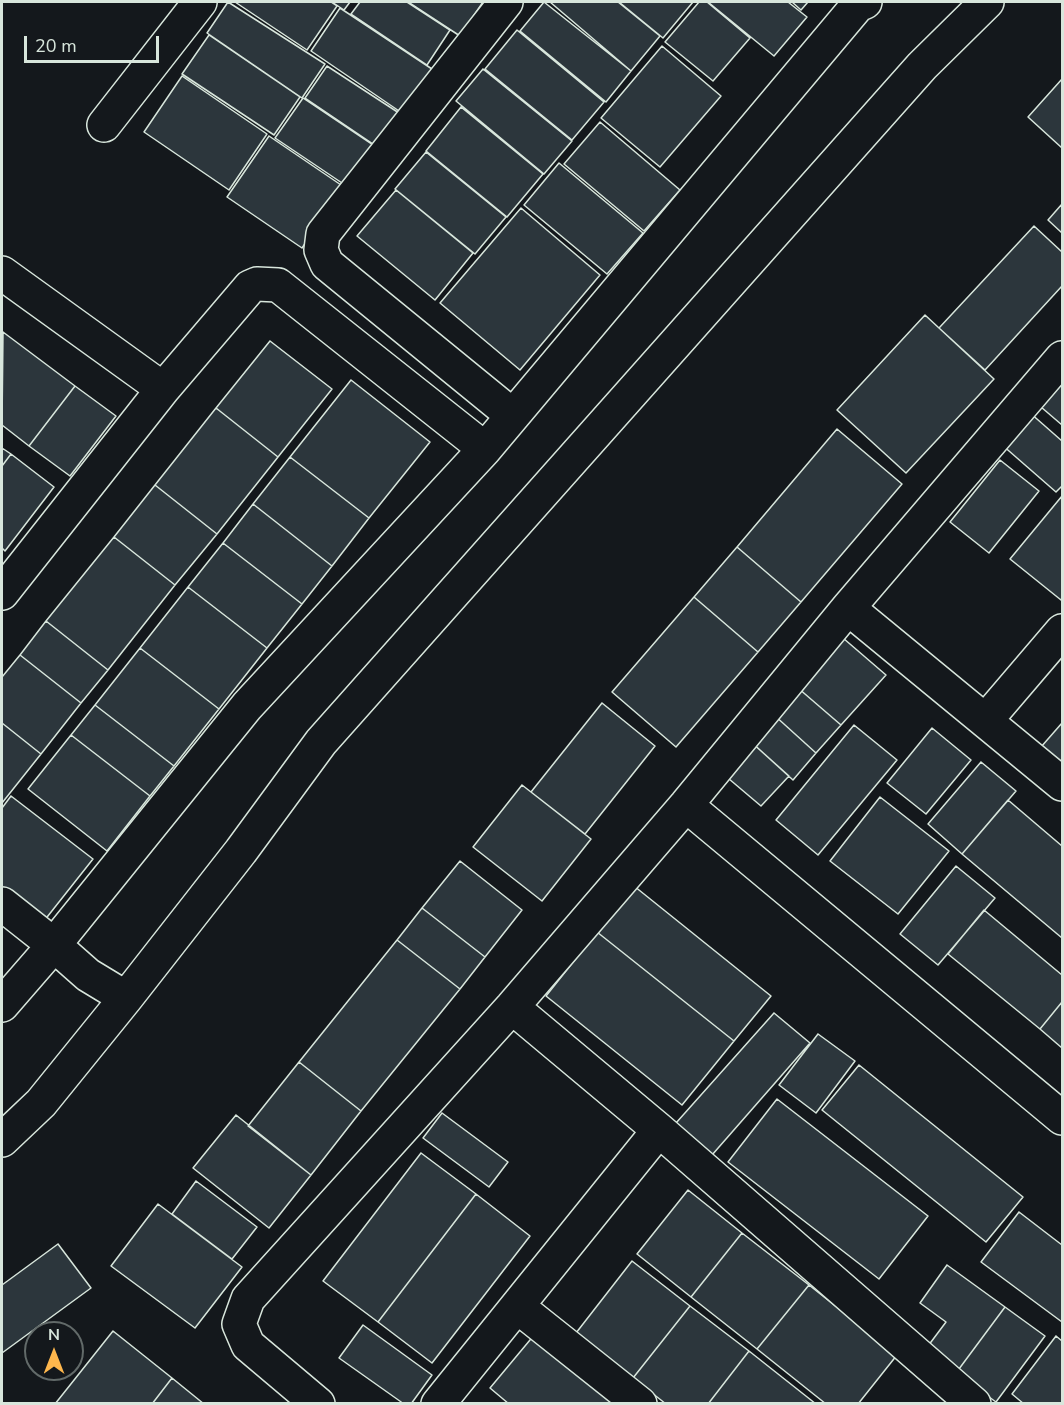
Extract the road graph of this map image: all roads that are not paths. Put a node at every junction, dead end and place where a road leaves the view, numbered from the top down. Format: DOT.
graph roads {
  1 [pos="200,2"];
  2 [pos="506,2"];
  3 [pos="865,2"];
  4 [pos="987,2"];
  5 [pos="104,125"];
  6 [pos="2,273"];
  7 [pos="1062,358"];
  8 [pos="163,388"];
  9 [pos="512,415"];
  10 [pos="485,449"];
  11 [pos="2,593"];
  12 [pos="848,608"];
  13 [pos="1062,631"];
  14 [pos="986,720"];
  15 [pos="1062,784"];
  16 [pos="686,805"];
  17 [pos="2,904"];
  18 [pos="54,945"];
  19 [pos="126,998"];
  20 [pos="2,1005"];
  21 [pos="512,1007"];
  22 [pos="1062,1118"];
  23 [pos="659,1130"];
  24 [pos="2,1140"];
  25 [pos="518,1307"];
  26 [pos="318,1404"];
  27 [pos="438,1404"];
  28 [pos="640,1404"];
  29 [pos="974,1404"];
  1 -- 5 [label="street"];
  2 -- 9 [label="street"];
  3 -- 9 [label="street"];
  4 -- 19 [label="street"];
  6 -- 8 [label="street"];
  7 -- 12 [label="street"];
  8 -- 10 [label="street"];
  8 -- 11 [label="street"];
  9 -- 10 [label="street"];
  10 -- 18 [label="street"];
  12 -- 14 [label="street"];
  12 -- 16 [label="street"];
  13 -- 14 [label="street"];
  14 -- 15 [label="street"];
  16 -- 21 [label="street"];
  16 -- 22 [label="street"];
  17 -- 18 [label="street"];
  18 -- 19 [label="street"];
  18 -- 20 [label="street"];
  19 -- 24 [label="street"];
  21 -- 23 [label="street"];
  21 -- 26 [label="street"];
  23 -- 25 [label="street"];
  23 -- 29 [label="street"];
  25 -- 27 [label="street"];
  25 -- 28 [label="street"];
}
